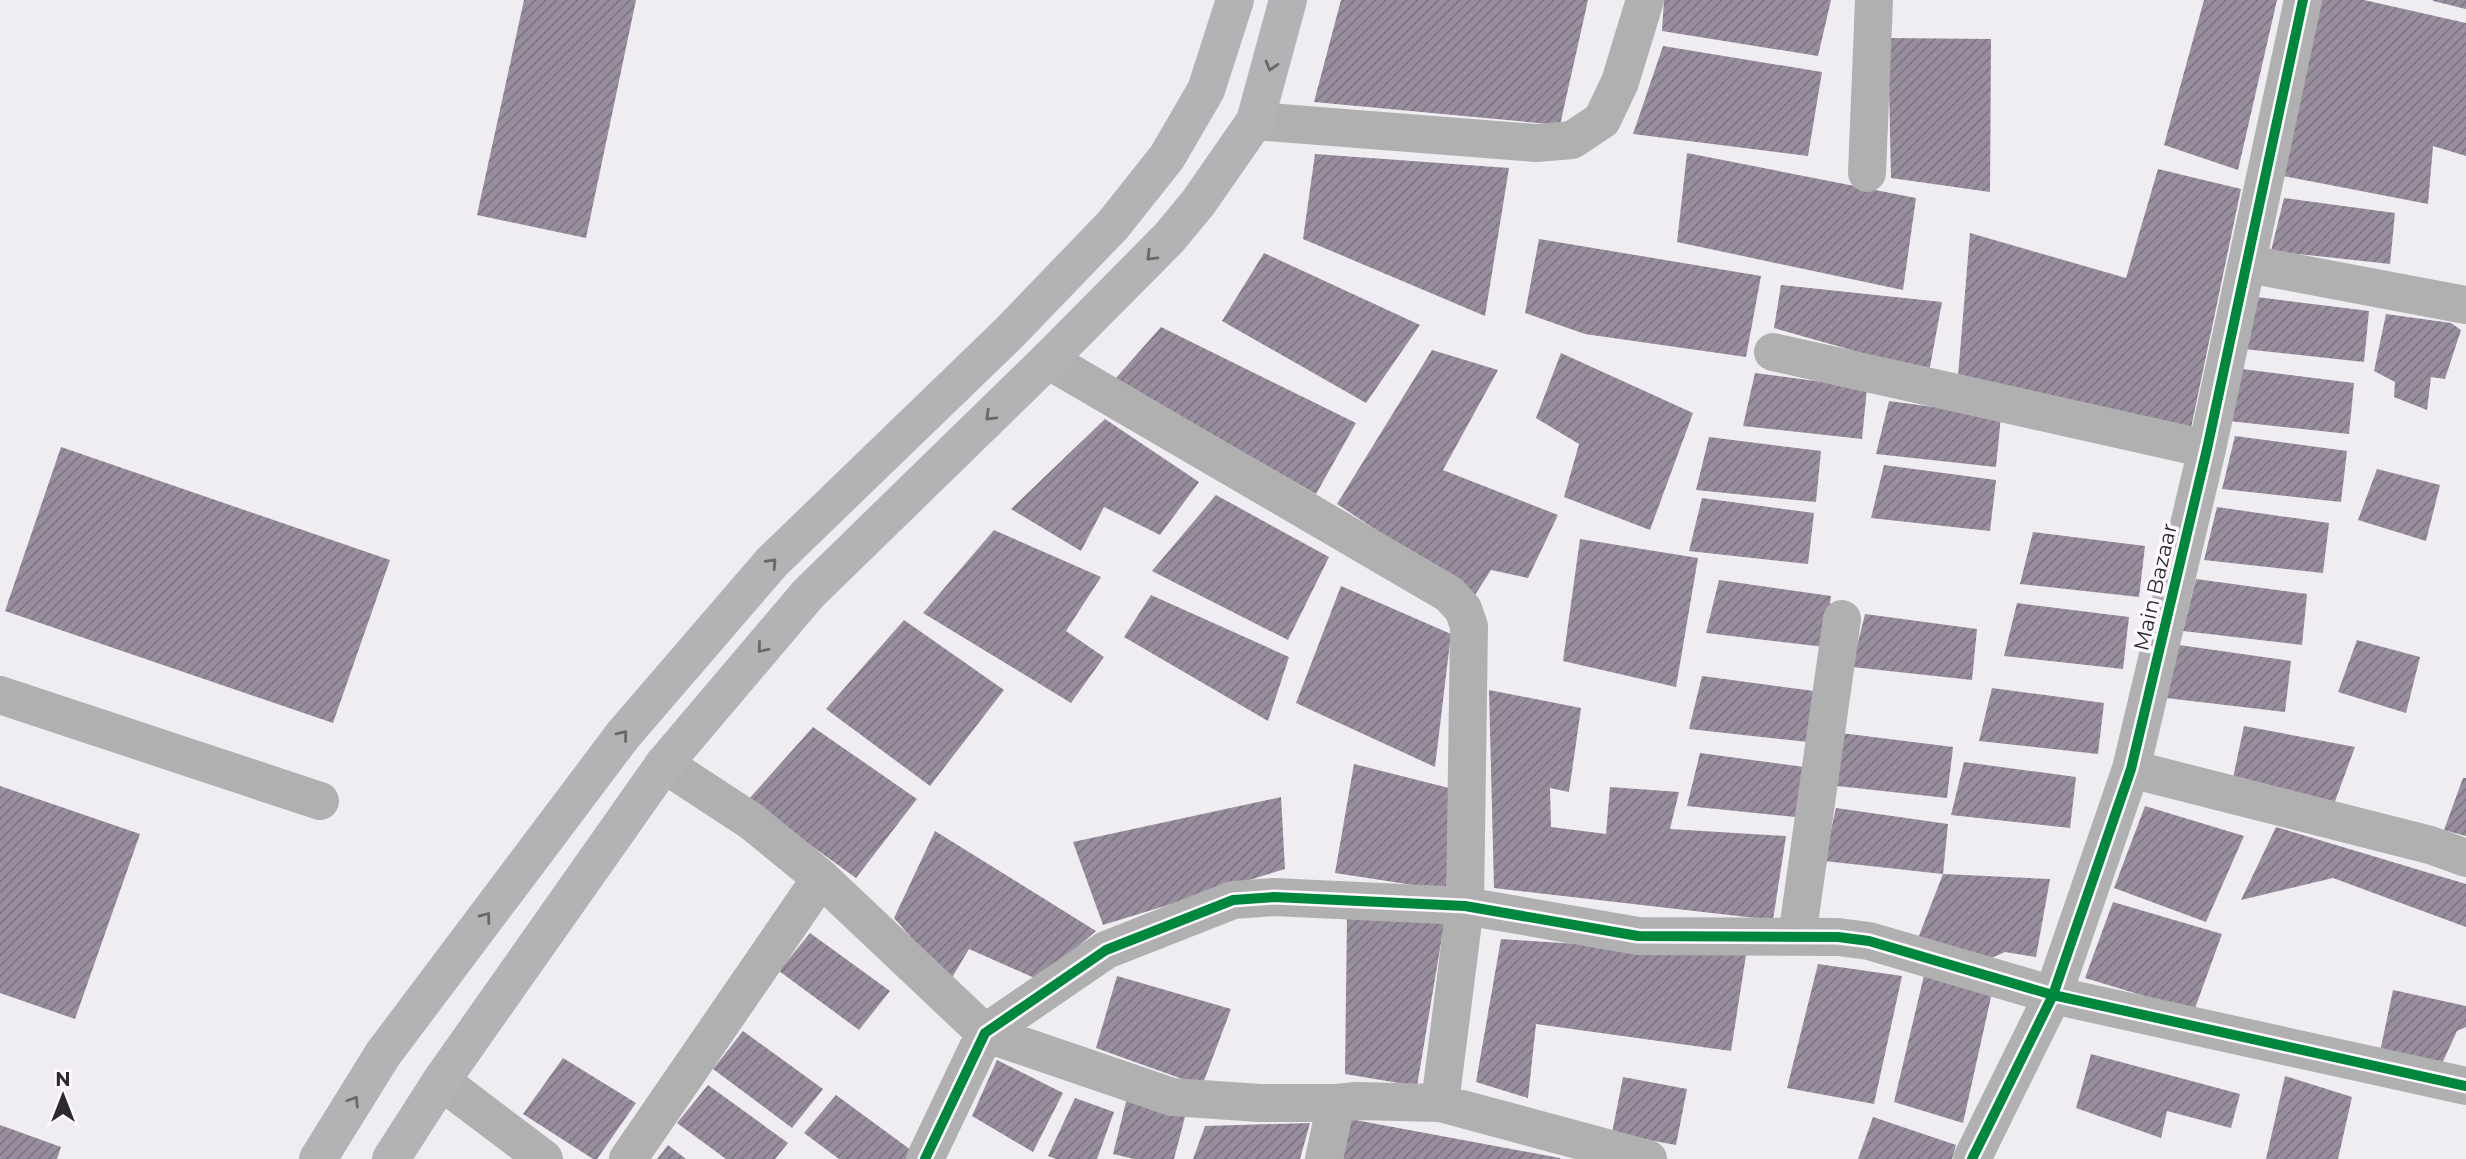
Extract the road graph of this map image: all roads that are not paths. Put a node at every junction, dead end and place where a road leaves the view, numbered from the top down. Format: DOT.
graph roads {
  1 [pos="1235,0"];
  2 [pos="1288,0"];
  3 [pos="1644,0"];
  4 [pos="1874,0"];
  5 [pos="2303,0"];
  6 [pos="1255,121"];
  7 [pos="1867,173"];
  8 [pos="2248,264"];
  9 [pos="2466,305"];
  10 [pos="1773,352"];
  11 [pos="1048,360"];
  12 [pos="2207,449"];
  13 [pos="1842,619"];
  14 [pos="0,695"];
  15 [pos="664,764"];
  16 [pos="2131,769"];
  17 [pos="320,801"];
  18 [pos="2466,858"];
  19 [pos="821,878"];
  20 [pos="1465,906"];
  21 [pos="1797,937"];
  22 [pos="2053,995"];
  23 [pos="985,1034"];
  24 [pos="441,1081"];
  25 [pos="2466,1086"];
  26 [pos="1336,1104"];
  27 [pos="1440,1104"];
  28 [pos="1601,1153"];
  29 [pos="318,1159"];
  30 [pos="391,1159"];
  31 [pos="544,1159"];
  32 [pos="628,1159"];
  33 [pos="925,1159"];
  34 [pos="1324,1159"];
  35 [pos="1648,1159"];
  36 [pos="1972,1159"];
  29 -- 1 [label="main road, one-way"];
  2 -- 6 [label="main road, one-way"];
  3 -- 6 [label="street"];
  4 -- 7 [label="street"];
  5 -- 8 [label="street, Main Bazaar"];
  6 -- 11 [label="main road, one-way"];
  8 -- 9 [label="street"];
  8 -- 12 [label="street, Main Bazaar"];
  10 -- 12 [label="street"];
  11 -- 15 [label="main road, one-way"];
  11 -- 20 [label="street"];
  12 -- 16 [label="street, Main Bazaar"];
  13 -- 21 [label="street"];
  14 -- 17 [label="street"];
  15 -- 19 [label="street"];
  15 -- 24 [label="main road"];
  16 -- 18 [label="street"];
  16 -- 22 [label="street, Main Bazaar"];
  19 -- 23 [label="street"];
  19 -- 32 [label="street"];
  20 -- 21 [label="street"];
  20 -- 23 [label="street"];
  20 -- 27 [label="street"];
  21 -- 22 [label="street"];
  22 -- 25 [label="street"];
  22 -- 36 [label="street, Main Bazaar"];
  23 -- 26 [label="street"];
  23 -- 33 [label="street"];
  24 -- 30 [label="main road"];
  24 -- 31 [label="street"];
  26 -- 27 [label="street"];
  26 -- 34 [label="street"];
  27 -- 28 [label="street"];
  28 -- 35 [label="street"];
}
